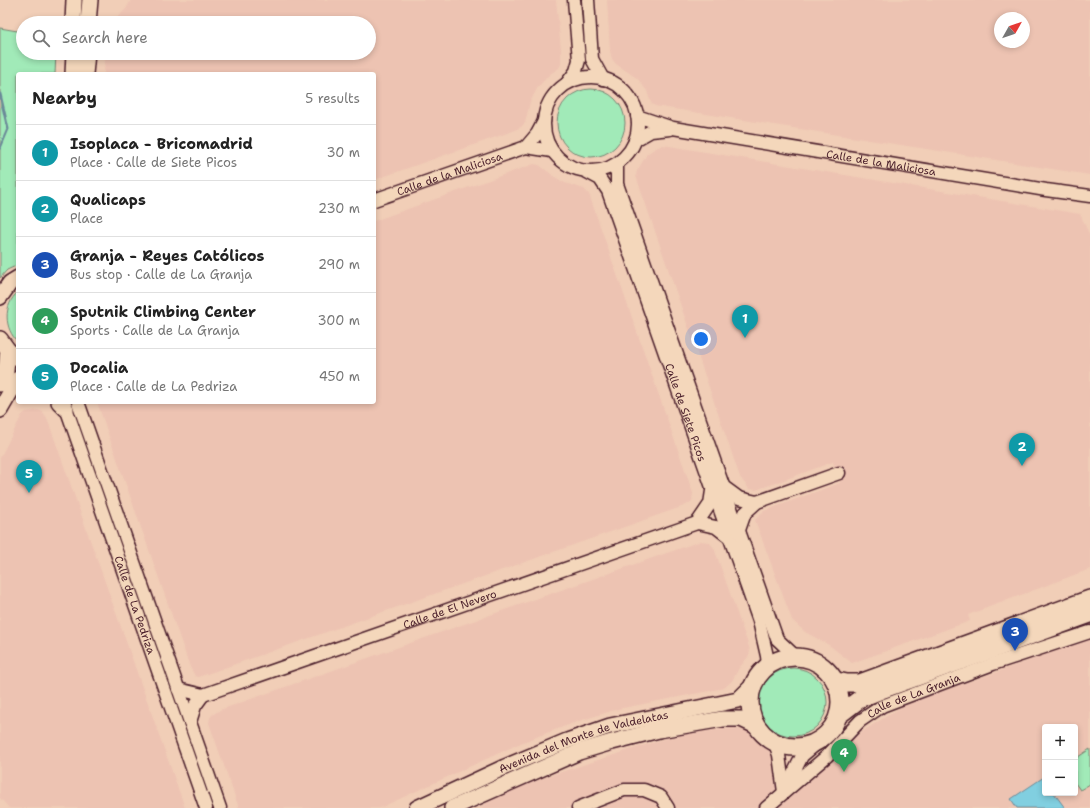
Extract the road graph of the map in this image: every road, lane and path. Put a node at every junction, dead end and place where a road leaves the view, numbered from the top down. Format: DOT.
graph roads {
  1 [pos="74,0"];
  2 [pos="90,0"];
  3 [pos="574,0"];
  4 [pos="588,0"];
  5 [pos="73,16"];
  6 [pos="89,16"];
  7 [pos="74,60"];
  8 [pos="86,60"];
  9 [pos="74,72"];
  10 [pos="85,72"];
  11 [pos="603,79"];
  12 [pos="567,84"];
  13 [pos="637,116"];
  14 [pos="544,121"];
  15 [pos="673,128"];
  16 [pos="635,140"];
  17 [pos="526,147"];
  18 [pos="552,151"];
  19 [pos="617,164"];
  20 [pos="585,171"];
  21 [pos="1090,196"];
  22 [pos="376,199"];
  23 [pos="16,279"];
  24 [pos="0,297"];
  25 [pos="9,349"];
  26 [pos="16,382"];
  27 [pos="0,384"];
  28 [pos="16,394"];
  29 [pos="67,404"];
  30 [pos="1,408"];
  31 [pos="839,473"];
  32 [pos="718,488"];
  33 [pos="757,502"];
  34 [pos="697,523"];
  35 [pos="734,534"];
  36 [pos="1090,599"];
  37 [pos="1090,614"];
  38 [pos="1090,632"];
  39 [pos="795,656"];
  40 [pos="993,664"];
  41 [pos="768,665"];
  42 [pos="939,669"];
  43 [pos="837,681"];
  44 [pos="752,686"];
  45 [pos="178,689"];
  46 [pos="204,695"];
  47 [pos="839,715"];
  48 [pos="190,722"];
  49 [pos="758,727"];
  50 [pos="821,740"];
  51 [pos="775,742"];
  52 [pos="784,792"];
  53 [pos="206,808"];
  54 [pos="220,808"];
  55 [pos="417,808"];
  56 [pos="452,808"];
  57 [pos="578,808"];
  58 [pos="668,808"];
  59 [pos="766,808"];
  1 -- 5 [label="street"];
  2 -- 6 [label="street"];
  3 -- 12 [label="street"];
  4 -- 11 [label="street"];
  7 -- 9 [label="street"];
  8 -- 10 [label="street"];
  11 -- 12 [label="street"];
  11 -- 13 [label="street"];
  12 -- 14 [label="street"];
  13 -- 15 [label="street, Calle de la Maliciosa"];
  13 -- 16 [label="street"];
  14 -- 17 [label="street"];
  14 -- 18 [label="street"];
  15 -- 16 [label="street, Calle de la Maliciosa"];
  15 -- 21 [label="street, Calle de la Maliciosa"];
  16 -- 19 [label="street"];
  17 -- 18 [label="street, Calle de la Maliciosa"];
  17 -- 22 [label="street, Calle de la Maliciosa"];
  18 -- 20 [label="street"];
  19 -- 20 [label="street"];
  19 -- 32 [label="street, Calle de Siete Picos"];
  20 -- 32 [label="street, Calle de Siete Picos"];
  23 -- 24 [label="street"];
  25 -- 27 [label="street"];
  26 -- 30 [label="street"];
  28 -- 30 [label="street"];
  29 -- 45 [label="street, Calle de La Pedriza"];
  29 -- 53 [label="street, Calle de La Pedriza"];
  31 -- 33 [label="street"];
  32 -- 33 [label="street"];
  32 -- 34 [label="street"];
  32 -- 35 [label="street, Calle de Siete Picos"];
  33 -- 35 [label="street"];
  34 -- 35 [label="street"];
  34 -- 46 [label="street, Calle de El Nevero"];
  35 -- 39 [label="street, Calle de Siete Picos"];
  35 -- 41 [label="street, Calle de Siete Picos"];
  36 -- 43 [label="main road"];
  37 -- 42 [label="main road"];
  38 -- 40 [label="street, Calle de La Granja"];
  39 -- 41 [label="main road"];
  39 -- 43 [label="main road"];
  40 -- 42 [label="street"];
  40 -- 52 [label="street, Calle de La Granja"];
  41 -- 44 [label="main road"];
  42 -- 47 [label="main road"];
  43 -- 47 [label="main road"];
  44 -- 49 [label="main road"];
  44 -- 55 [label="street, Avenida del Monte de Valdelatas"];
  45 -- 46 [label="street"];
  45 -- 48 [label="street, Calle de La Pedriza"];
  46 -- 48 [label="street"];
  47 -- 50 [label="main road"];
  48 -- 54 [label="street, Calle de La Pedriza"];
  49 -- 51 [label="main road"];
  49 -- 56 [label="street, Avenida del Monte de Valdelatas"];
  50 -- 51 [label="main road"];
  50 -- 52 [label="street"];
  51 -- 52 [label="street"];
  52 -- 59 [label="street, Calle de La Granja"];
  57 -- 58 [label="street"];
}
